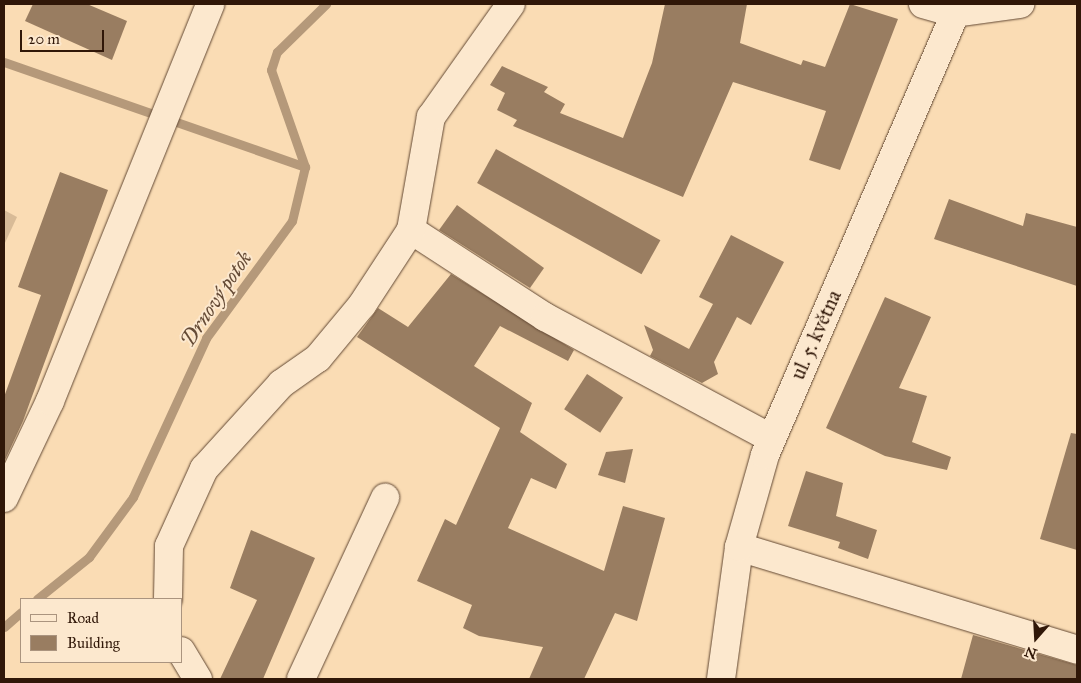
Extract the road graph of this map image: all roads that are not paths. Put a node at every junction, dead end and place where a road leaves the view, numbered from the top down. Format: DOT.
graph roads {
  1 [pos="210,4"];
  2 [pos="511,4"];
  3 [pos="924,4"];
  4 [pos="1020,4"];
  5 [pos="957,8"];
  6 [pos="411,230"];
  7 [pos="771,438"];
  8 [pos="4,498"];
  9 [pos="385,498"];
  10 [pos="739,547"];
  11 [pos="168,598"];
  12 [pos="1077,650"];
  13 [pos="182,653"];
  14 [pos="198,679"];
  15 [pos="301,679"];
  16 [pos="721,679"];
  1 -- 8 [label="street"];
  2 -- 6 [label="street"];
  3 -- 5 [label="street"];
  4 -- 5 [label="street"];
  5 -- 7 [label="street, ul. 5. května"];
  6 -- 7 [label="street"];
  6 -- 11 [label="street"];
  7 -- 10 [label="street, ul. 5. května"];
  9 -- 15 [label="street"];
  10 -- 12 [label="street"];
  10 -- 16 [label="street, ul. 5. května"];
  13 -- 14 [label="street"];
}
